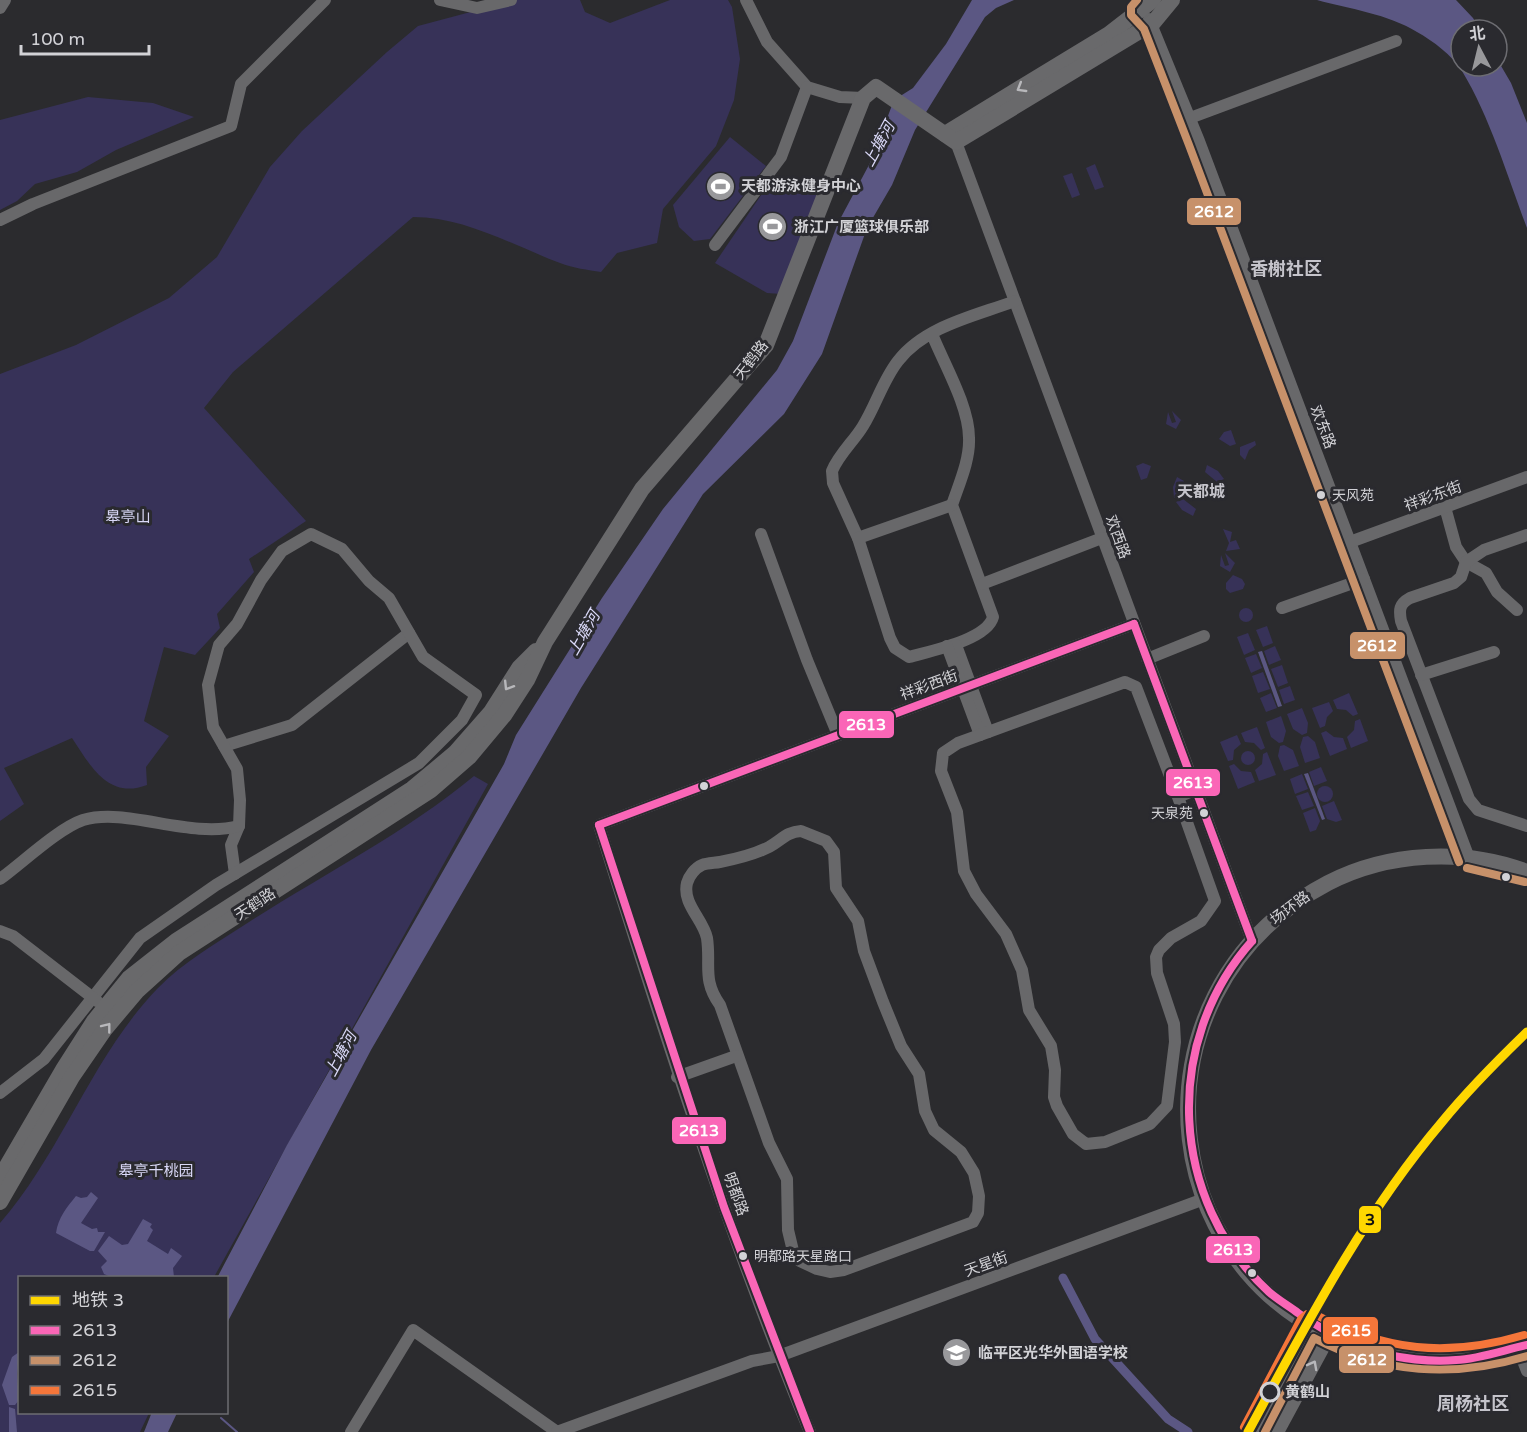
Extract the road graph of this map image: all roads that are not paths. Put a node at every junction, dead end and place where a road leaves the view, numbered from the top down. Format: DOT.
graph roads {
  1 [pos="5,0"];
  2 [pos="325,0"];
  3 [pos="440,0"];
  4 [pos="511,0"];
  5 [pos="746,0"];
  6 [pos="1172,0"];
  7 [pos="0,8"];
  8 [pos="1149,11"];
  9 [pos="1396,41"];
  10 [pos="807,87"];
  11 [pos="863,98"];
  12 [pos="1190,118"];
  13 [pos="950,138"];
  14 [pos="0,220"];
  15 [pos="715,245"];
  16 [pos="1015,301"];
  17 [pos="932,334"];
  18 [pos="1527,477"];
  19 [pos="952,505"];
  20 [pos="1445,507"];
  21 [pos="761,534"];
  22 [pos="1527,535"];
  23 [pos="858,538"];
  24 [pos="1102,538"];
  25 [pos="1350,542"];
  26 [pos="1466,562"];
  27 [pos="1364,579"];
  28 [pos="982,584"];
  29 [pos="1282,608"];
  30 [pos="1517,610"];
  31 [pos="1134,624"];
  32 [pos="409,633"];
  33 [pos="1204,636"];
  34 [pos="545,642"];
  35 [pos="951,645"];
  36 [pos="1494,652"];
  37 [pos="1147,659"];
  38 [pos="1421,675"];
  39 [pos="967,687"];
  40 [pos="984,733"];
  41 [pos="838,735"];
  42 [pos="224,746"];
  43 [pos="1455,767"];
  44 [pos="1437,774"];
  45 [pos="1195,790"];
  46 [pos="1178,797"];
  47 [pos="599,825"];
  48 [pos="239,826"];
  49 [pos="1527,826"];
  50 [pos="1469,858"];
  51 [pos="1527,872"];
  52 [pos="235,874"];
  53 [pos="0,879"];
  54 [pos="0,931"];
  55 [pos="1252,941"];
  56 [pos="99,1002"];
  57 [pos="736,1056"];
  58 [pos="677,1077"];
  59 [pos="0,1093"];
  60 [pos="0,1178"];
  61 [pos="1204,1199"];
  62 [pos="0,1202"];
  63 [pos="1310,1324"];
  64 [pos="1329,1334"];
  65 [pos="1523,1347"];
  66 [pos="779,1356"];
  67 [pos="1527,1371"];
  68 [pos="351,1432"];
  69 [pos="557,1432"];
  70 [pos="810,1432"];
  71 [pos="1253,1432"];
  72 [pos="1276,1432"];
  1 -- 7 [label="street"];
  2 -- 14 [label="street"];
  3 -- 4 [label="street"];
  5 -- 10 [label="street"];
  6 -- 8 [label="main road"];
  8 -- 12 [label="street, 欢东路"];
  8 -- 13 [label="main road"];
  9 -- 12 [label="street"];
  10 -- 11 [label="street"];
  10 -- 15 [label="street"];
  11 -- 13 [label="main road"];
  11 -- 34 [label="main road, 天鹤路"];
  12 -- 25 [label="street, 欢东路"];
  13 -- 16 [label="street, 欢西路"];
  16 -- 17 [label="street"];
  16 -- 24 [label="street, 欢西路"];
  17 -- 19 [label="street"];
  17 -- 23 [label="street"];
  18 -- 20 [label="street, 祥彩东街"];
  19 -- 23 [label="street"];
  19 -- 28 [label="street"];
  20 -- 25 [label="street, 祥彩东街"];
  20 -- 26 [label="street"];
  21 -- 41 [label="street"];
  22 -- 26 [label="street"];
  23 -- 35 [label="street"];
  24 -- 28 [label="street"];
  24 -- 31 [label="street, 欢西路"];
  25 -- 27 [label="street, 欢东路"];
  26 -- 30 [label="street"];
  26 -- 38 [label="street"];
  27 -- 29 [label="street"];
  27 -- 44 [label="street, 欢东路"];
  28 -- 35 [label="street"];
  31 -- 37 [label="street, 欢西路"];
  31 -- 39 [label="street, 祥彩西街"];
  32 -- 42 [label="street"];
  32 -- 42 [label="street"];
  32 -- 52 [label="street"];
  33 -- 37 [label="street"];
  34 -- 56 [label="main road, 天鹤路, one-way"];
  62 -- 34 [label="main road, 天鹤路, one-way"];
  35 -- 39 [label="street"];
  36 -- 38 [label="street"];
  37 -- 45 [label="street, 欢西路"];
  38 -- 43 [label="street"];
  39 -- 40 [label="street"];
  39 -- 41 [label="street, 祥彩西街"];
  40 -- 46 [label="street"];
  40 -- 46 [label="street"];
  41 -- 47 [label="street, 祥彩西街"];
  42 -- 48 [label="street"];
  43 -- 44 [label="street"];
  43 -- 49 [label="street"];
  44 -- 50 [label="street, 欢东路"];
  45 -- 46 [label="street"];
  45 -- 55 [label="street, 欢西路"];
  47 -- 58 [label="street, 明都路"];
  48 -- 52 [label="street"];
  48 -- 53 [label="street"];
  50 -- 51 [label="main road, 场环路"];
  50 -- 55 [label="main road, 场环路"];
  52 -- 56 [label="street"];
  54 -- 56 [label="street"];
  55 -- 61 [label="main road, 场环路"];
  56 -- 59 [label="street"];
  56 -- 60 [label="main road, 天鹤路"];
  57 -- 57 [label="street"];
  57 -- 58 [label="street"];
  58 -- 66 [label="street, 明都路"];
  61 -- 63 [label="main road, 场环路"];
  61 -- 66 [label="street, 天星街"];
  63 -- 64 [label="main road, 场环路"];
  63 -- 71 [label="main road"];
  64 -- 65 [label="main road, 场环路"];
  72 -- 64 [label="main road, one-way"];
  65 -- 67 [label="street"];
  66 -- 69 [label="street, 天星街"];
  66 -- 70 [label="street, 明都路"];
  68 -- 69 [label="street"];
}
